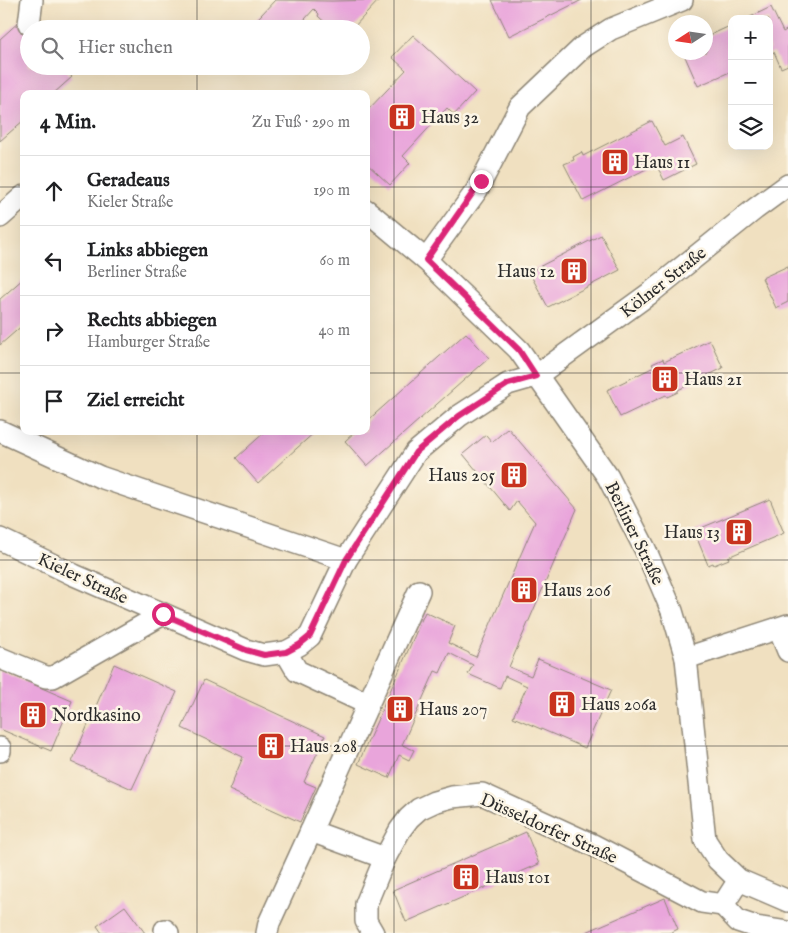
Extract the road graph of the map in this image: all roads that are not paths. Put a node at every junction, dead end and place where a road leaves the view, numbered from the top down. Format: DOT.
graph roads {
  1 [pos="32,0"];
  2 [pos="682,0"];
  3 [pos="30,20"];
  4 [pos="788,186"];
  5 [pos="20,199"];
  6 [pos="370,213"];
  7 [pos="0,216"];
  8 [pos="426,260"];
  9 [pos="536,376"];
  10 [pos="0,431"];
  11 [pos="0,539"];
  12 [pos="346,560"];
  13 [pos="419,591"];
  14 [pos="163,614"];
  15 [pos="784,627"];
  16 [pos="788,651"];
  17 [pos="286,652"];
  18 [pos="0,658"];
  19 [pos="686,658"];
  20 [pos="368,704"];
  21 [pos="311,831"];
  22 [pos="384,858"];
  23 [pos="739,880"];
  24 [pos="788,901"];
  25 [pos="723,905"];
  26 [pos="788,932"];
  27 [pos="267,933"];
  28 [pos="372,933"];
  1 -- 3 [label="street"];
  2 -- 8 [label="street"];
  4 -- 9 [label="street, Kölner Straße"];
  5 -- 7 [label="street"];
  6 -- 8 [label="street, Berliner Straße"];
  8 -- 9 [label="street, Berliner Straße"];
  9 -- 12 [label="street, Kieler Straße"];
  9 -- 19 [label="street, Berliner Straße"];
  10 -- 12 [label="street"];
  11 -- 14 [label="street, Kieler Straße"];
  12 -- 17 [label="street, Kieler Straße"];
  13 -- 20 [label="street"];
  14 -- 17 [label="street, Kieler Straße"];
  14 -- 18 [label="street"];
  15 -- 16 [label="street"];
  15 -- 19 [label="street"];
  17 -- 20 [label="street"];
  19 -- 23 [label="street, Berliner Straße"];
  20 -- 21 [label="street"];
  21 -- 22 [label="street"];
  21 -- 27 [label="street"];
  22 -- 25 [label="street, Düsseldorfer Straße"];
  22 -- 28 [label="street, Düsseldorfer Straße"];
  23 -- 24 [label="street, Berliner Straße"];
  23 -- 25 [label="street"];
  25 -- 26 [label="street"];
}
